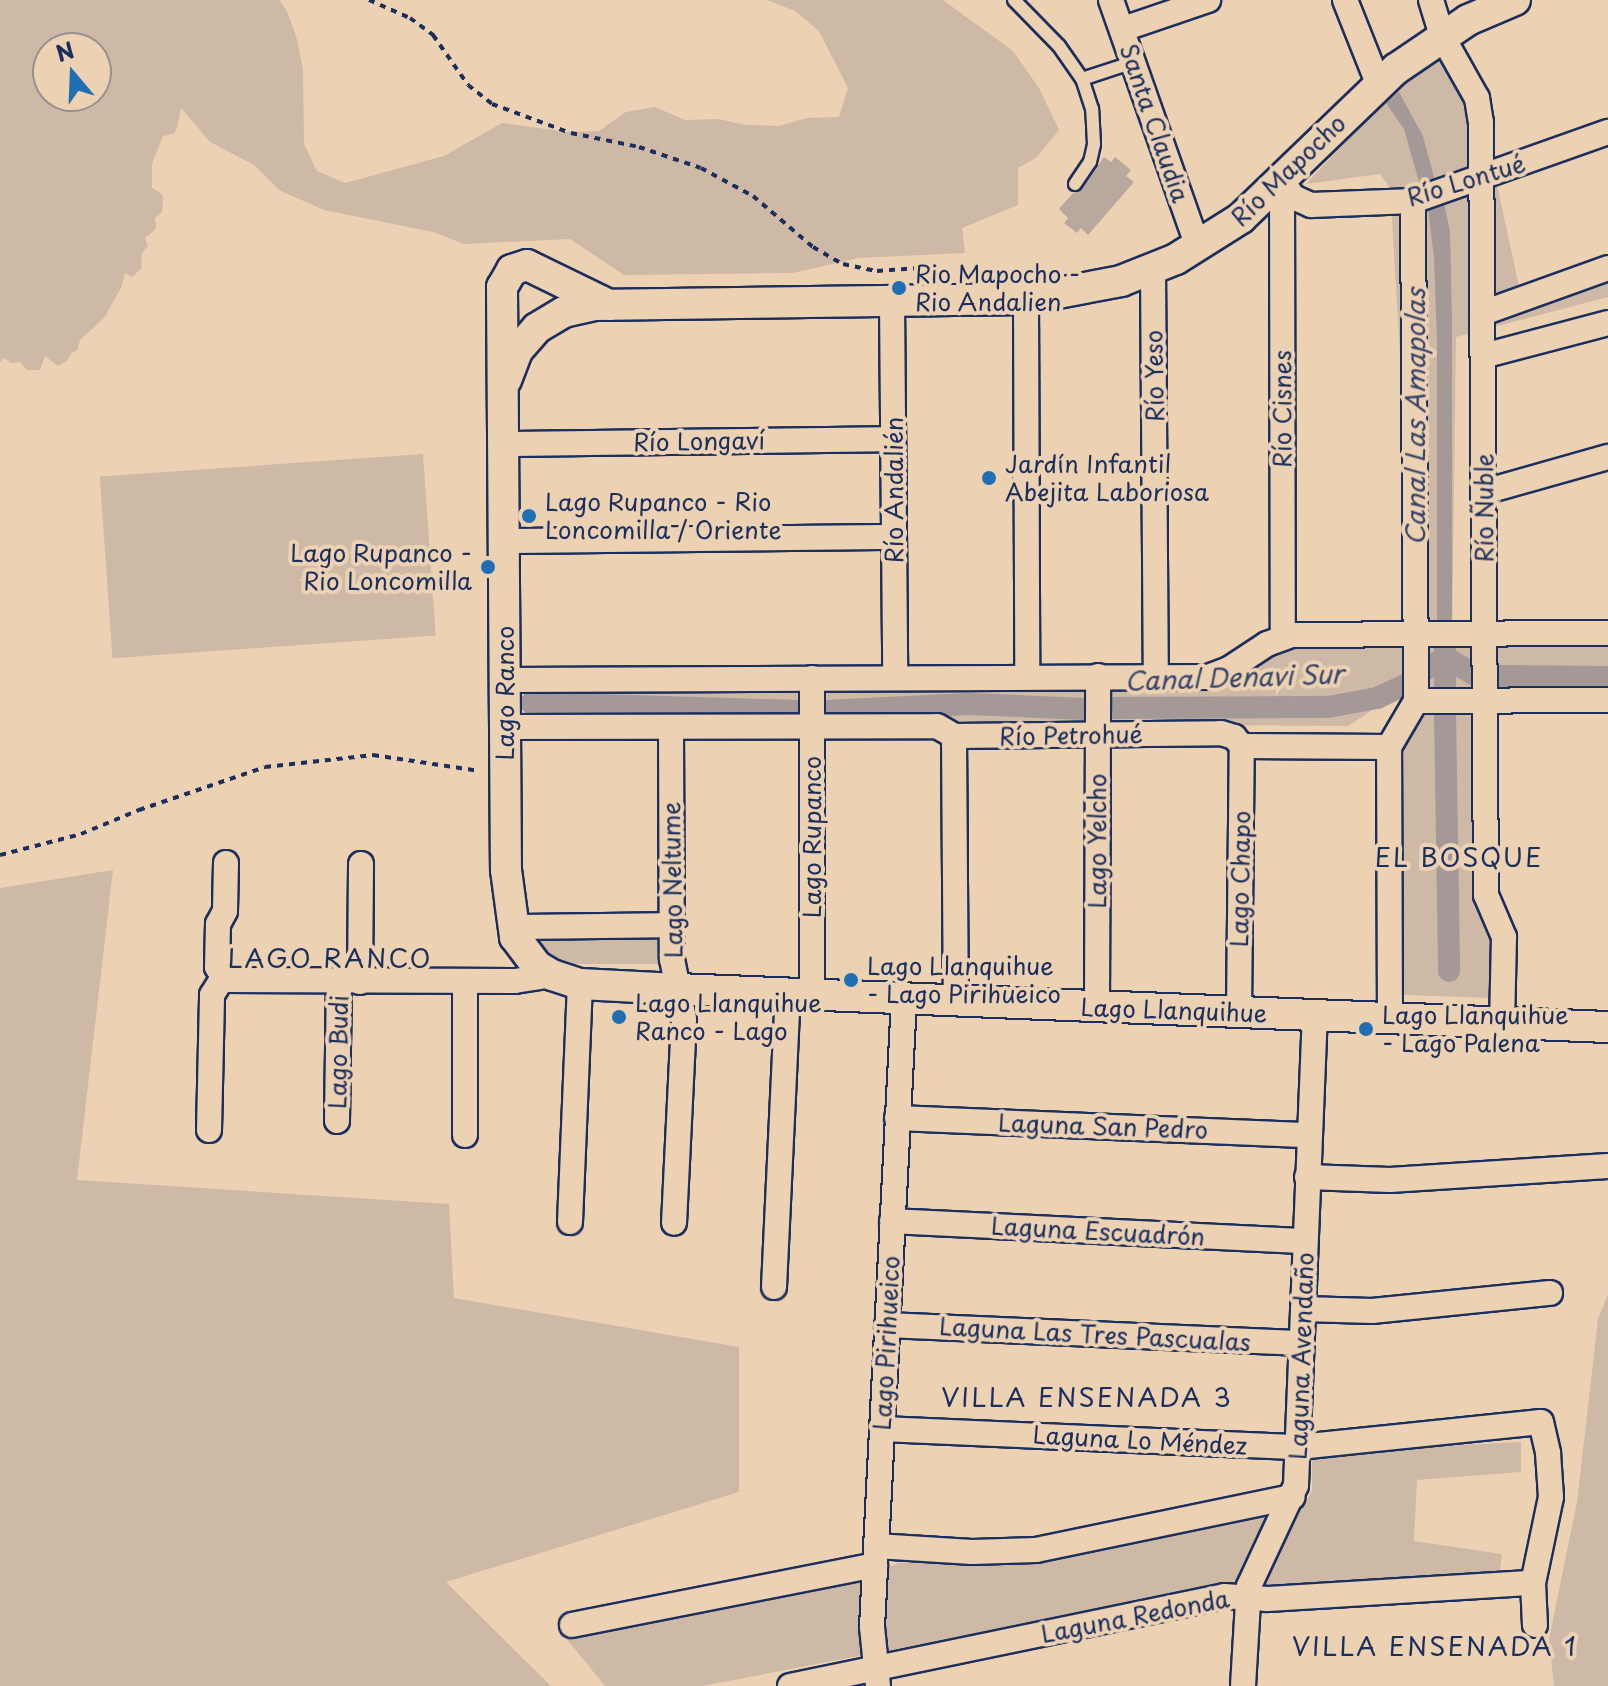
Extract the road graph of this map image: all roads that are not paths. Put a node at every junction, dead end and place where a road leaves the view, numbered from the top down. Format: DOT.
graph roads {
  1 [pos="1014,0"];
  2 [pos="1111,0"];
  3 [pos="1208,0"];
  4 [pos="1345,0"];
  5 [pos="1431,0"];
  6 [pos="1515,0"];
  7 [pos="1123,29"];
  8 [pos="1442,36"];
  9 [pos="1134,62"];
  10 [pos="1082,79"];
  11 [pos="1378,83"];
  12 [pos="1608,132"];
  13 [pos="1481,178"];
  14 [pos="1282,181"];
  15 [pos="1075,184"];
  16 [pos="1413,201"];
  17 [pos="1198,247"];
  18 [pos="1608,268"];
  19 [pos="1153,269"];
  20 [pos="1026,299"];
  21 [pos="892,303"];
  22 [pos="609,305"];
  23 [pos="1483,313"];
  24 [pos="1608,323"];
  25 [pos="1483,356"];
  26 [pos="504,393"];
  27 [pos="893,439"];
  28 [pos="504,444"];
  29 [pos="1608,457"];
  30 [pos="1484,492"];
  31 [pos="894,537"];
  32 [pos="504,541"];
  33 [pos="1608,633"];
  34 [pos="1417,635"];
  35 [pos="1484,635"];
  36 [pos="1283,637"];
  37 [pos="1027,676"];
  38 [pos="1098,676"];
  39 [pos="1156,676"];
  40 [pos="895,677"];
  41 [pos="812,678"];
  42 [pos="505,680"];
  43 [pos="1608,700"];
  44 [pos="1416,701"];
  45 [pos="1486,701"];
  46 [pos="813,726"];
  47 [pos="505,727"];
  48 [pos="671,727"];
  49 [pos="1097,734"];
  50 [pos="954,736"];
  51 [pos="1242,746"];
  52 [pos="1389,747"];
  53 [pos="226,863"];
  54 [pos="361,864"];
  55 [pos="671,925"];
  56 [pos="512,927"];
  57 [pos="222,979"];
  58 [pos="566,979"];
  59 [pos="465,981"];
  60 [pos="350,982"];
  61 [pos="677,989"];
  62 [pos="800,995"];
  63 [pos="904,999"];
  64 [pos="956,1001"];
  65 [pos="1097,1007"];
  66 [pos="1239,1012"];
  67 [pos="1315,1015"];
  68 [pos="1390,1018"];
  69 [pos="1502,1023"];
  70 [pos="1608,1027"];
  71 [pos="897,1118"];
  72 [pos="337,1121"];
  73 [pos="209,1130"];
  74 [pos="465,1135"];
  75 [pos="1309,1135"];
  76 [pos="1608,1166"];
  77 [pos="1307,1177"];
  78 [pos="892,1221"];
  79 [pos="570,1222"];
  80 [pos="674,1223"];
  81 [pos="1305,1241"];
  82 [pos="774,1287"];
  83 [pos="1550,1293"];
  84 [pos="1303,1309"];
  85 [pos="887,1325"];
  86 [pos="1302,1343"];
  87 [pos="882,1429"];
  88 [pos="1299,1447"];
  89 [pos="1293,1497"];
  90 [pos="875,1556"];
  91 [pos="1533,1583"];
  92 [pos="1247,1596"];
  93 [pos="572,1625"];
  94 [pos="1535,1625"];
  95 [pos="877,1676"];
  96 [pos="790,1686"];
  97 [pos="1243,1686"];
  1 -- 10 [label="lane"];
  2 -- 7 [label="street, Santa Claudia"];
  3 -- 7 [label="street"];
  4 -- 11 [label="street"];
  5 -- 8 [label="street, Río Ñuble"];
  6 -- 8 [label="street, Río Mapocho"];
  7 -- 9 [label="street, Santa Claudia"];
  8 -- 11 [label="street, Río Mapocho"];
  8 -- 13 [label="street, Río Ñuble"];
  9 -- 10 [label="lane"];
  9 -- 17 [label="street, Santa Claudia"];
  10 -- 15 [label="lane"];
  11 -- 14 [label="street, Río Mapocho"];
  12 -- 13 [label="street, Río Lontué"];
  13 -- 16 [label="street, Río Lontué"];
  13 -- 23 [label="street, Río Ñuble"];
  14 -- 16 [label="street, Río Lontué"];
  14 -- 17 [label="street, Río Mapocho"];
  14 -- 36 [label="street, Río Cisnes"];
  16 -- 34 [label="street"];
  17 -- 19 [label="street, Río Mapocho"];
  18 -- 23 [label="street"];
  19 -- 20 [label="street, Río Mapocho"];
  19 -- 39 [label="street, Río Yeso"];
  20 -- 21 [label="street, Río Mapocho"];
  20 -- 37 [label="street"];
  21 -- 22 [label="street, Río Mapocho"];
  21 -- 27 [label="street, Río Andalién"];
  22 -- 26 [label="street, Río Mapocho"];
  22 -- 26 [label="street, Río Mapocho"];
  23 -- 25 [label="street, Río Ñuble"];
  24 -- 25 [label="street"];
  25 -- 30 [label="street, Río Ñuble"];
  26 -- 28 [label="street, Lago Ranco"];
  27 -- 28 [label="street, Río Longaví"];
  27 -- 31 [label="street, Río Andalién"];
  28 -- 32 [label="street, Lago Ranco"];
  29 -- 30 [label="street"];
  30 -- 35 [label="street, Río Ñuble"];
  31 -- 32 [label="street"];
  31 -- 40 [label="street, Río Andalién"];
  32 -- 42 [label="street, Lago Ranco"];
  33 -- 35 [label="street"];
  34 -- 35 [label="street"];
  34 -- 36 [label="street"];
  34 -- 44 [label="street"];
  35 -- 45 [label="street, Río Ñuble"];
  36 -- 39 [label="street"];
  37 -- 38 [label="street"];
  37 -- 40 [label="street"];
  38 -- 39 [label="street"];
  38 -- 49 [label="street, Lago Yelcho"];
  40 -- 41 [label="street"];
  41 -- 42 [label="street"];
  41 -- 46 [label="street, Lago Rupanco"];
  42 -- 47 [label="street, Lago Ranco"];
  43 -- 45 [label="street"];
  44 -- 45 [label="street"];
  44 -- 52 [label="street"];
  45 -- 69 [label="street, Río Ñuble"];
  46 -- 48 [label="street, Río Petrohué"];
  46 -- 50 [label="street, Río Petrohué"];
  46 -- 62 [label="street, Lago Rupanco"];
  47 -- 48 [label="street, Río Petrohué"];
  47 -- 56 [label="street, Lago Ranco"];
  48 -- 55 [label="street, Lago Neltume"];
  49 -- 50 [label="street, Río Petrohué"];
  49 -- 51 [label="street, Río Petrohué"];
  49 -- 65 [label="street, Lago Yelcho"];
  50 -- 64 [label="street"];
  51 -- 52 [label="street, Río Petrohué"];
  51 -- 66 [label="street, Lago Chapo"];
  52 -- 68 [label="street"];
  53 -- 57 [label="street"];
  54 -- 60 [label="street, Lago Budi"];
  55 -- 56 [label="street"];
  55 -- 61 [label="street, Lago Neltume"];
  56 -- 58 [label="street, Lago Ranco"];
  57 -- 60 [label="street, Lago Llanquihue"];
  57 -- 73 [label="street"];
  58 -- 59 [label="street, Lago Llanquihue"];
  58 -- 61 [label="street, Lago Llanquihue"];
  58 -- 79 [label="street"];
  59 -- 60 [label="street, Lago Llanquihue"];
  59 -- 74 [label="street"];
  60 -- 72 [label="street, Lago Budi"];
  61 -- 62 [label="street, Lago Llanquihue"];
  61 -- 80 [label="street, Lago Neltume"];
  62 -- 63 [label="street, Lago Llanquihue"];
  62 -- 82 [label="street, Lago Rupanco"];
  63 -- 64 [label="street, Lago Llanquihue"];
  63 -- 71 [label="street, Lago Pirihueico"];
  64 -- 65 [label="street, Lago Llanquihue"];
  65 -- 66 [label="street, Lago Llanquihue"];
  66 -- 67 [label="street, Lago Llanquihue"];
  67 -- 68 [label="street, Lago Llanquihue"];
  67 -- 75 [label="street, Laguna Avendaño"];
  68 -- 69 [label="street, Lago Llanquihue"];
  69 -- 70 [label="street, Lago Llanquihue"];
  71 -- 75 [label="street, Laguna San Pedro"];
  71 -- 78 [label="street, Lago Pirihueico"];
  75 -- 77 [label="street, Laguna Avendaño"];
  76 -- 77 [label="street"];
  77 -- 81 [label="street, Laguna Avendaño"];
  78 -- 81 [label="street, Laguna Escuadrón"];
  78 -- 85 [label="street, Lago Pirihueico"];
  81 -- 84 [label="street, Laguna Avendaño"];
  83 -- 84 [label="street"];
  84 -- 86 [label="street, Laguna Avendaño"];
  85 -- 86 [label="street, Laguna Las Tres Pascualas"];
  85 -- 87 [label="street, Lago Pirihueico"];
  86 -- 88 [label="street, Laguna Avendaño"];
  87 -- 88 [label="street, Laguna Lo Méndez"];
  87 -- 90 [label="street, Lago Pirihueico"];
  88 -- 89 [label="street, Laguna Avendaño"];
  88 -- 91 [label="street, Laguna Lo Méndez"];
  89 -- 90 [label="street"];
  89 -- 92 [label="street, Laguna Avendaño"];
  90 -- 93 [label="street"];
  90 -- 95 [label="street, Lago Pirihueico"];
  91 -- 92 [label="street, Laguna Redonda"];
  91 -- 94 [label="street"];
  92 -- 95 [label="street, Laguna Redonda"];
  92 -- 97 [label="street, Laguna Avendaño"];
  95 -- 96 [label="street, Laguna Redonda"];
}
